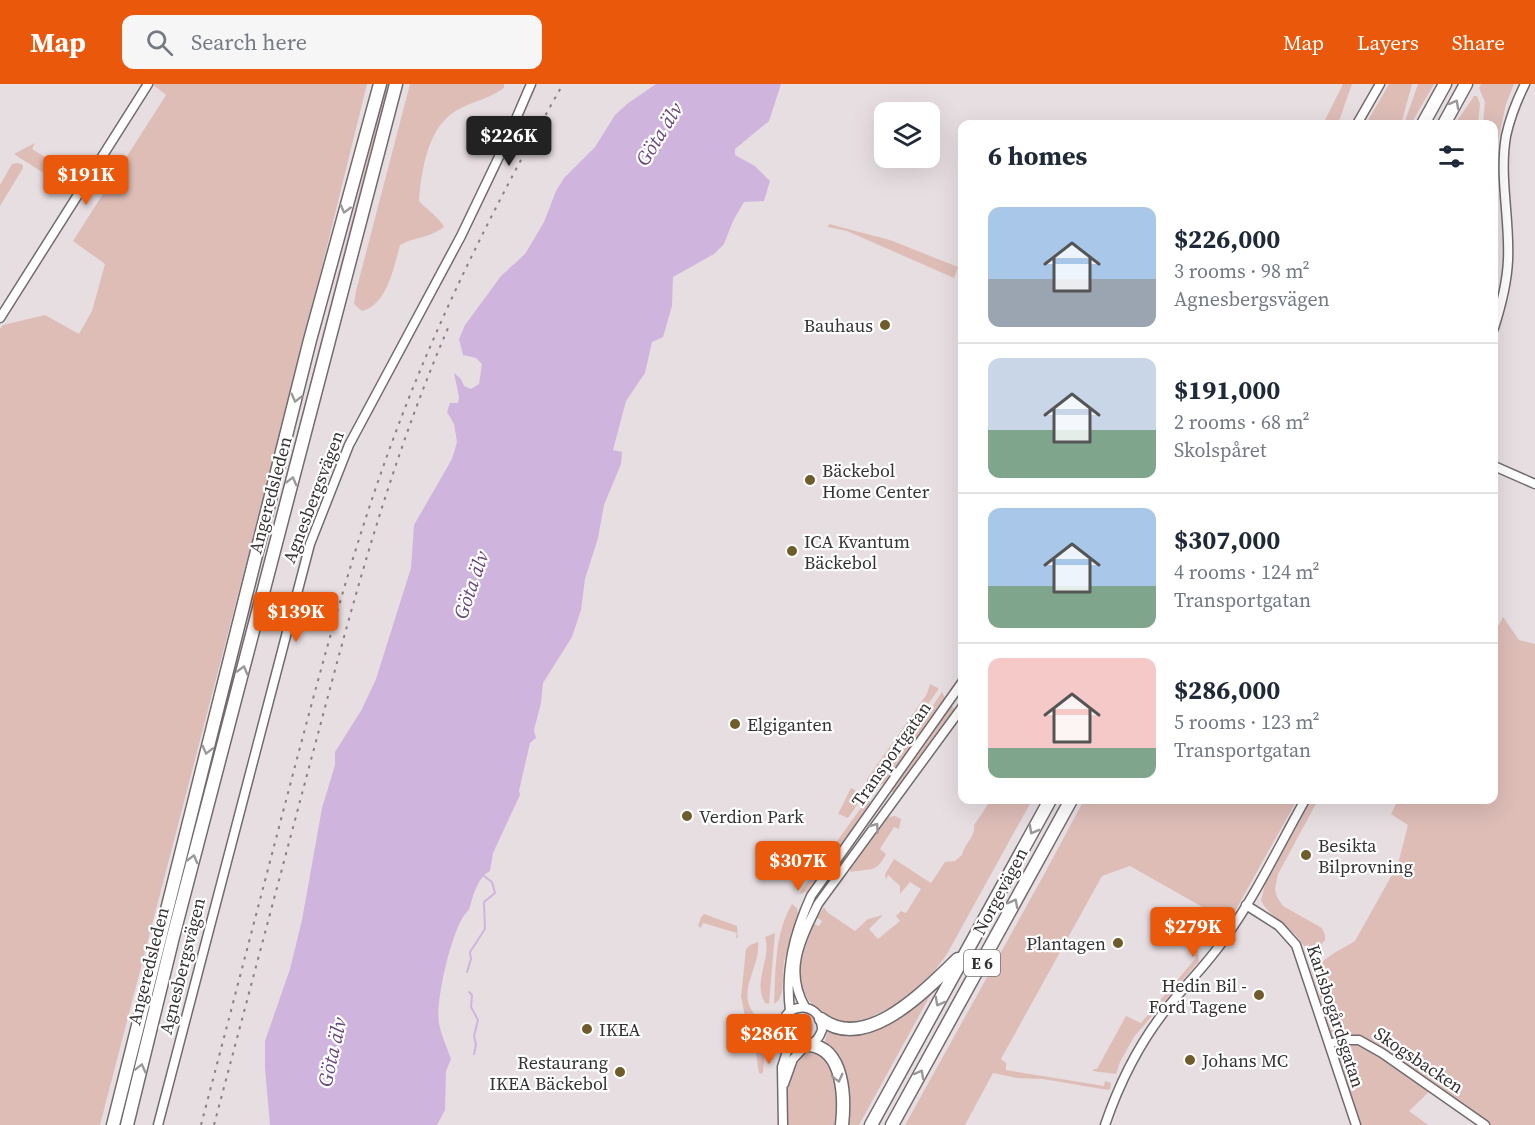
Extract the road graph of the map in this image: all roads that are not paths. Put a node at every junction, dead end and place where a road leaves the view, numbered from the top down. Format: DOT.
graph roads {
  1 [pos="148,84"];
  2 [pos="372,84"];
  3 [pos="380,84"];
  4 [pos="396,84"];
  5 [pos="531,84"];
  6 [pos="1380,84"];
  7 [pos="1445,84"];
  8 [pos="1466,84"];
  9 [pos="1525,84"];
  10 [pos="1359,120"];
  11 [pos="1425,120"];
  12 [pos="1446,120"];
  13 [pos="360,153"];
  14 [pos="1498,314"];
  15 [pos="0,318"];
  16 [pos="1498,468"];
  17 [pos="1535,484"];
  18 [pos="958,688"];
  19 [pos="958,713"];
  20 [pos="1048,804"];
  21 [pos="1069,804"];
  22 [pos="1303,804"];
  23 [pos="1246,905"];
  24 [pos="967,951"];
  25 [pos="805,1007"];
  26 [pos="790,1011"];
  27 [pos="821,1019"];
  28 [pos="790,1042"];
  29 [pos="1329,1044"];
  30 [pos="807,1046"];
  31 [pos="782,1093"];
  32 [pos="113,1125"];
  33 [pos="127,1125"];
  34 [pos="158,1125"];
  35 [pos="783,1125"];
  36 [pos="842,1125"];
  37 [pos="871,1125"];
  38 [pos="892,1125"];
  39 [pos="1105,1125"];
  40 [pos="1356,1125"];
  41 [pos="1485,1125"];
  1 -- 15 [label="street"];
  2 -- 13 [label="highway"];
  3 -- 13 [label="highway, Angeredsleden"];
  33 -- 4 [label="highway, Angeredsleden, one-way"];
  5 -- 34 [label="street, Agnesbergsvägen"];
  6 -- 10 [label="street"];
  7 -- 11 [label="highway"];
  12 -- 8 [label="highway, one-way"];
  9 -- 14 [label="street"];
  13 -- 32 [label="highway, Angeredsleden, one-way"];
  16 -- 17 [label="street"];
  18 -- 26 [label="street, Transportgatan"];
  25 -- 19 [label="street, Transportgatan, one-way"];
  20 -- 24 [label="highway, Norgevägen / E 6, one-way"];
  38 -- 21 [label="highway, Norgevägen / E 6, one-way"];
  22 -- 23 [label="street"];
  23 -- 29 [label="street, Karlsbogårdsgatan"];
  23 -- 39 [label="street"];
  24 -- 27 [label="highway"];
  24 -- 37 [label="highway, Norgevägen / E 6, one-way"];
  25 -- 26 [label="street"];
  25 -- 27 [label="street"];
  26 -- 28 [label="street, Transportgatan"];
  27 -- 30 [label="street, Transportgatan"];
  28 -- 30 [label="street"];
  28 -- 31 [label="street, Transportgatan"];
  29 -- 40 [label="street, Karlsbogårdsgatan"];
  29 -- 41 [label="street, Skogsbacken"];
  30 -- 31 [label="street, Transportgatan"];
  30 -- 36 [label="highway, one-way"];
  31 -- 35 [label="street, Transportgatan"];
}
